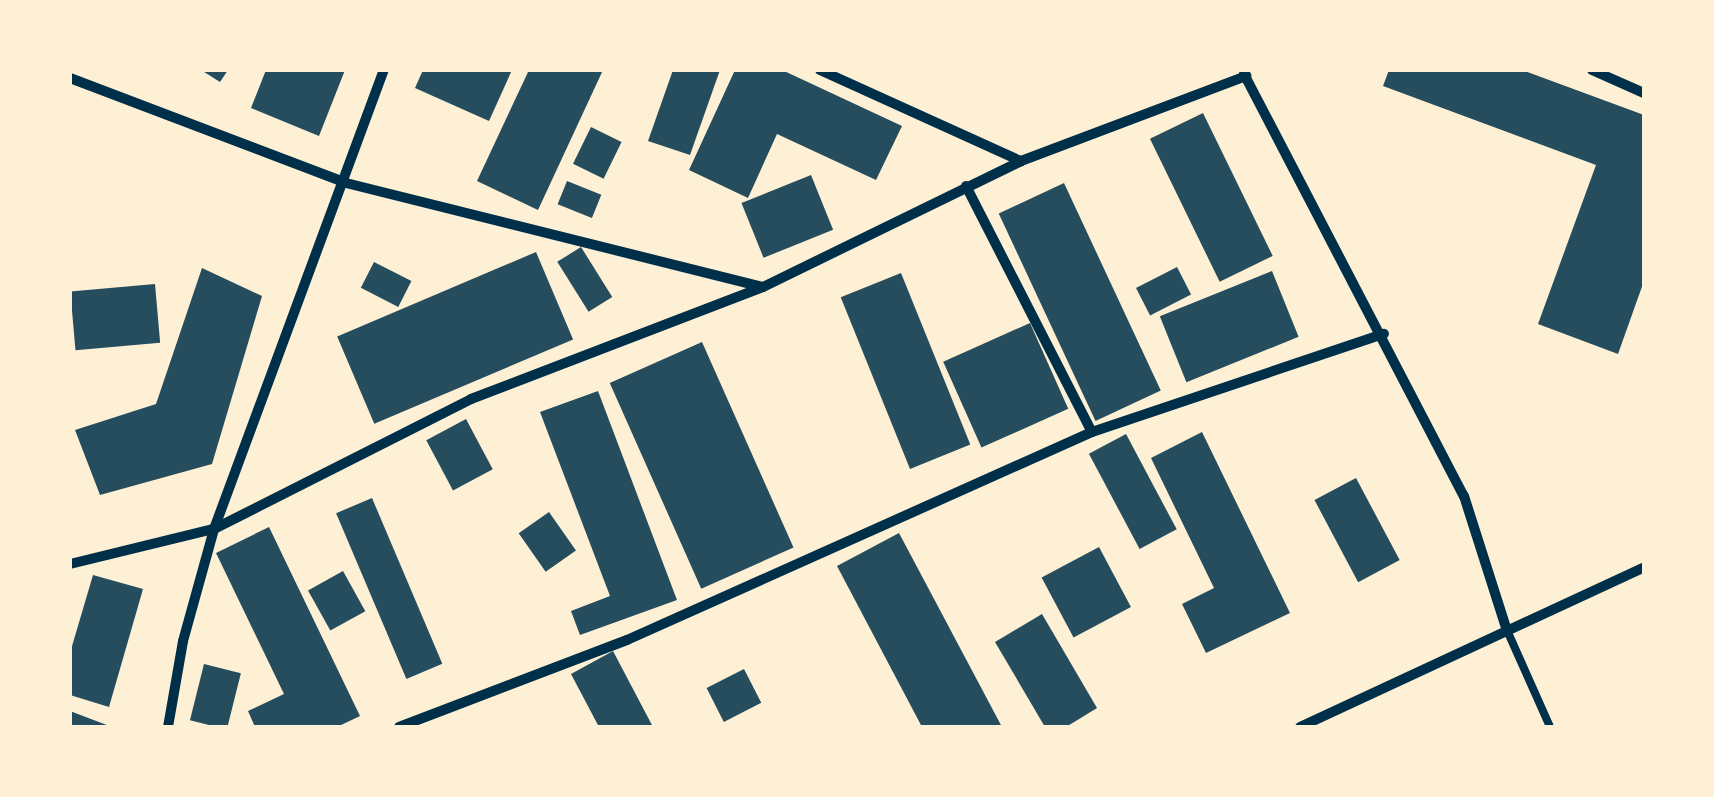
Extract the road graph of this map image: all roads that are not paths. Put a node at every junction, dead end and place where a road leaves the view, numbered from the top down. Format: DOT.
graph roads {
  1 [pos="384,70"];
  2 [pos="820,70"];
  3 [pos="1592,70"];
  4 [pos="1244,73"];
  5 [pos="70,78"];
  6 [pos="1644,92"];
  7 [pos="1021,161"];
  8 [pos="346,183"];
  9 [pos="966,186"];
  10 [pos="763,287"];
  11 [pos="1384,334"];
  12 [pos="1092,432"];
  13 [pos="214,529"];
  14 [pos="70,564"];
  15 [pos="1644,567"];
  16 [pos="1506,628"];
  17 [pos="168,727"];
  18 [pos="399,727"];
  19 [pos="1300,727"];
  20 [pos="1550,727"];
  1 -- 8 [label="street"];
  2 -- 7 [label="street"];
  3 -- 6 [label="street"];
  4 -- 7 [label="street"];
  4 -- 11 [label="street"];
  5 -- 8 [label="street"];
  7 -- 9 [label="street"];
  8 -- 10 [label="street"];
  8 -- 13 [label="street"];
  9 -- 10 [label="street"];
  9 -- 12 [label="street"];
  10 -- 13 [label="street"];
  11 -- 12 [label="street"];
  11 -- 16 [label="street"];
  12 -- 18 [label="street"];
  13 -- 14 [label="street"];
  13 -- 17 [label="street"];
  15 -- 16 [label="street"];
  16 -- 19 [label="street"];
  16 -- 20 [label="lane"];
}
